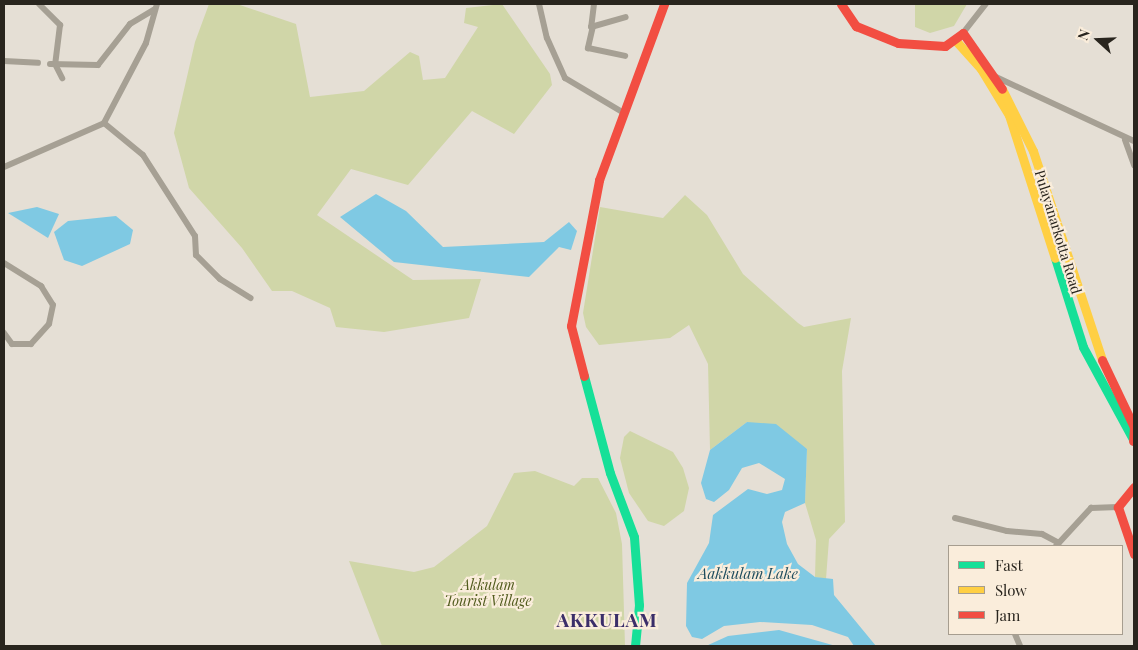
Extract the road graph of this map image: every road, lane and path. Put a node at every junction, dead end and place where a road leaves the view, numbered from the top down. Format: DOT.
graph roads {
  1 [pos="38,4"];
  2 [pos="539,4"];
  3 [pos="594,4"];
  4 [pos="664,4"];
  5 [pos="841,4"];
  6 [pos="986,4"];
  7 [pos="156,6"];
  8 [pos="626,17"];
  9 [pos="593,26"];
  10 [pos="962,33"];
  11 [pos="956,41"];
  12 [pos="625,56"];
  13 [pos="4,61"];
  14 [pos="38,63"];
  15 [pos="53,64"];
  16 [pos="981,69"];
  17 [pos="62,78"];
  18 [pos="998,78"];
  19 [pos="624,113"];
  20 [pos="104,123"];
  21 [pos="1125,140"];
  22 [pos="1134,142"];
  23 [pos="1134,165"];
  24 [pos="4,167"];
  25 [pos="4,262"];
  26 [pos="250,298"];
  27 [pos="4,333"];
  28 [pos="1134,441"];
  29 [pos="1134,487"];
  30 [pos="1118,507"];
  31 [pos="955,518"];
  32 [pos="1057,544"];
  33 [pos="1134,554"];
  34 [pos="635,646"];
  1 -- 15 [label="street"];
  2 -- 19 [label="street"];
  3 -- 9 [label="street"];
  4 -- 19 [label="street"];
  5 -- 11 [label="street"];
  6 -- 10 [label="street"];
  7 -- 15 [label="street"];
  7 -- 20 [label="street"];
  8 -- 9 [label="street"];
  9 -- 12 [label="street"];
  10 -- 11 [label="street"];
  10 -- 18 [label="street, Pulayanarkotta Road"];
  11 -- 16 [label="street"];
  13 -- 14 [label="street"];
  15 -- 17 [label="street"];
  16 -- 18 [label="street"];
  16 -- 28 [label="street"];
  18 -- 21 [label="street"];
  18 -- 28 [label="street, Pulayanarkotta Road"];
  19 -- 34 [label="street"];
  20 -- 24 [label="street"];
  20 -- 26 [label="street"];
  21 -- 22 [label="street"];
  21 -- 23 [label="street"];
  25 -- 27 [label="street"];
  29 -- 30 [label="street"];
  30 -- 32 [label="street"];
  30 -- 33 [label="street"];
  31 -- 32 [label="street"];
}
